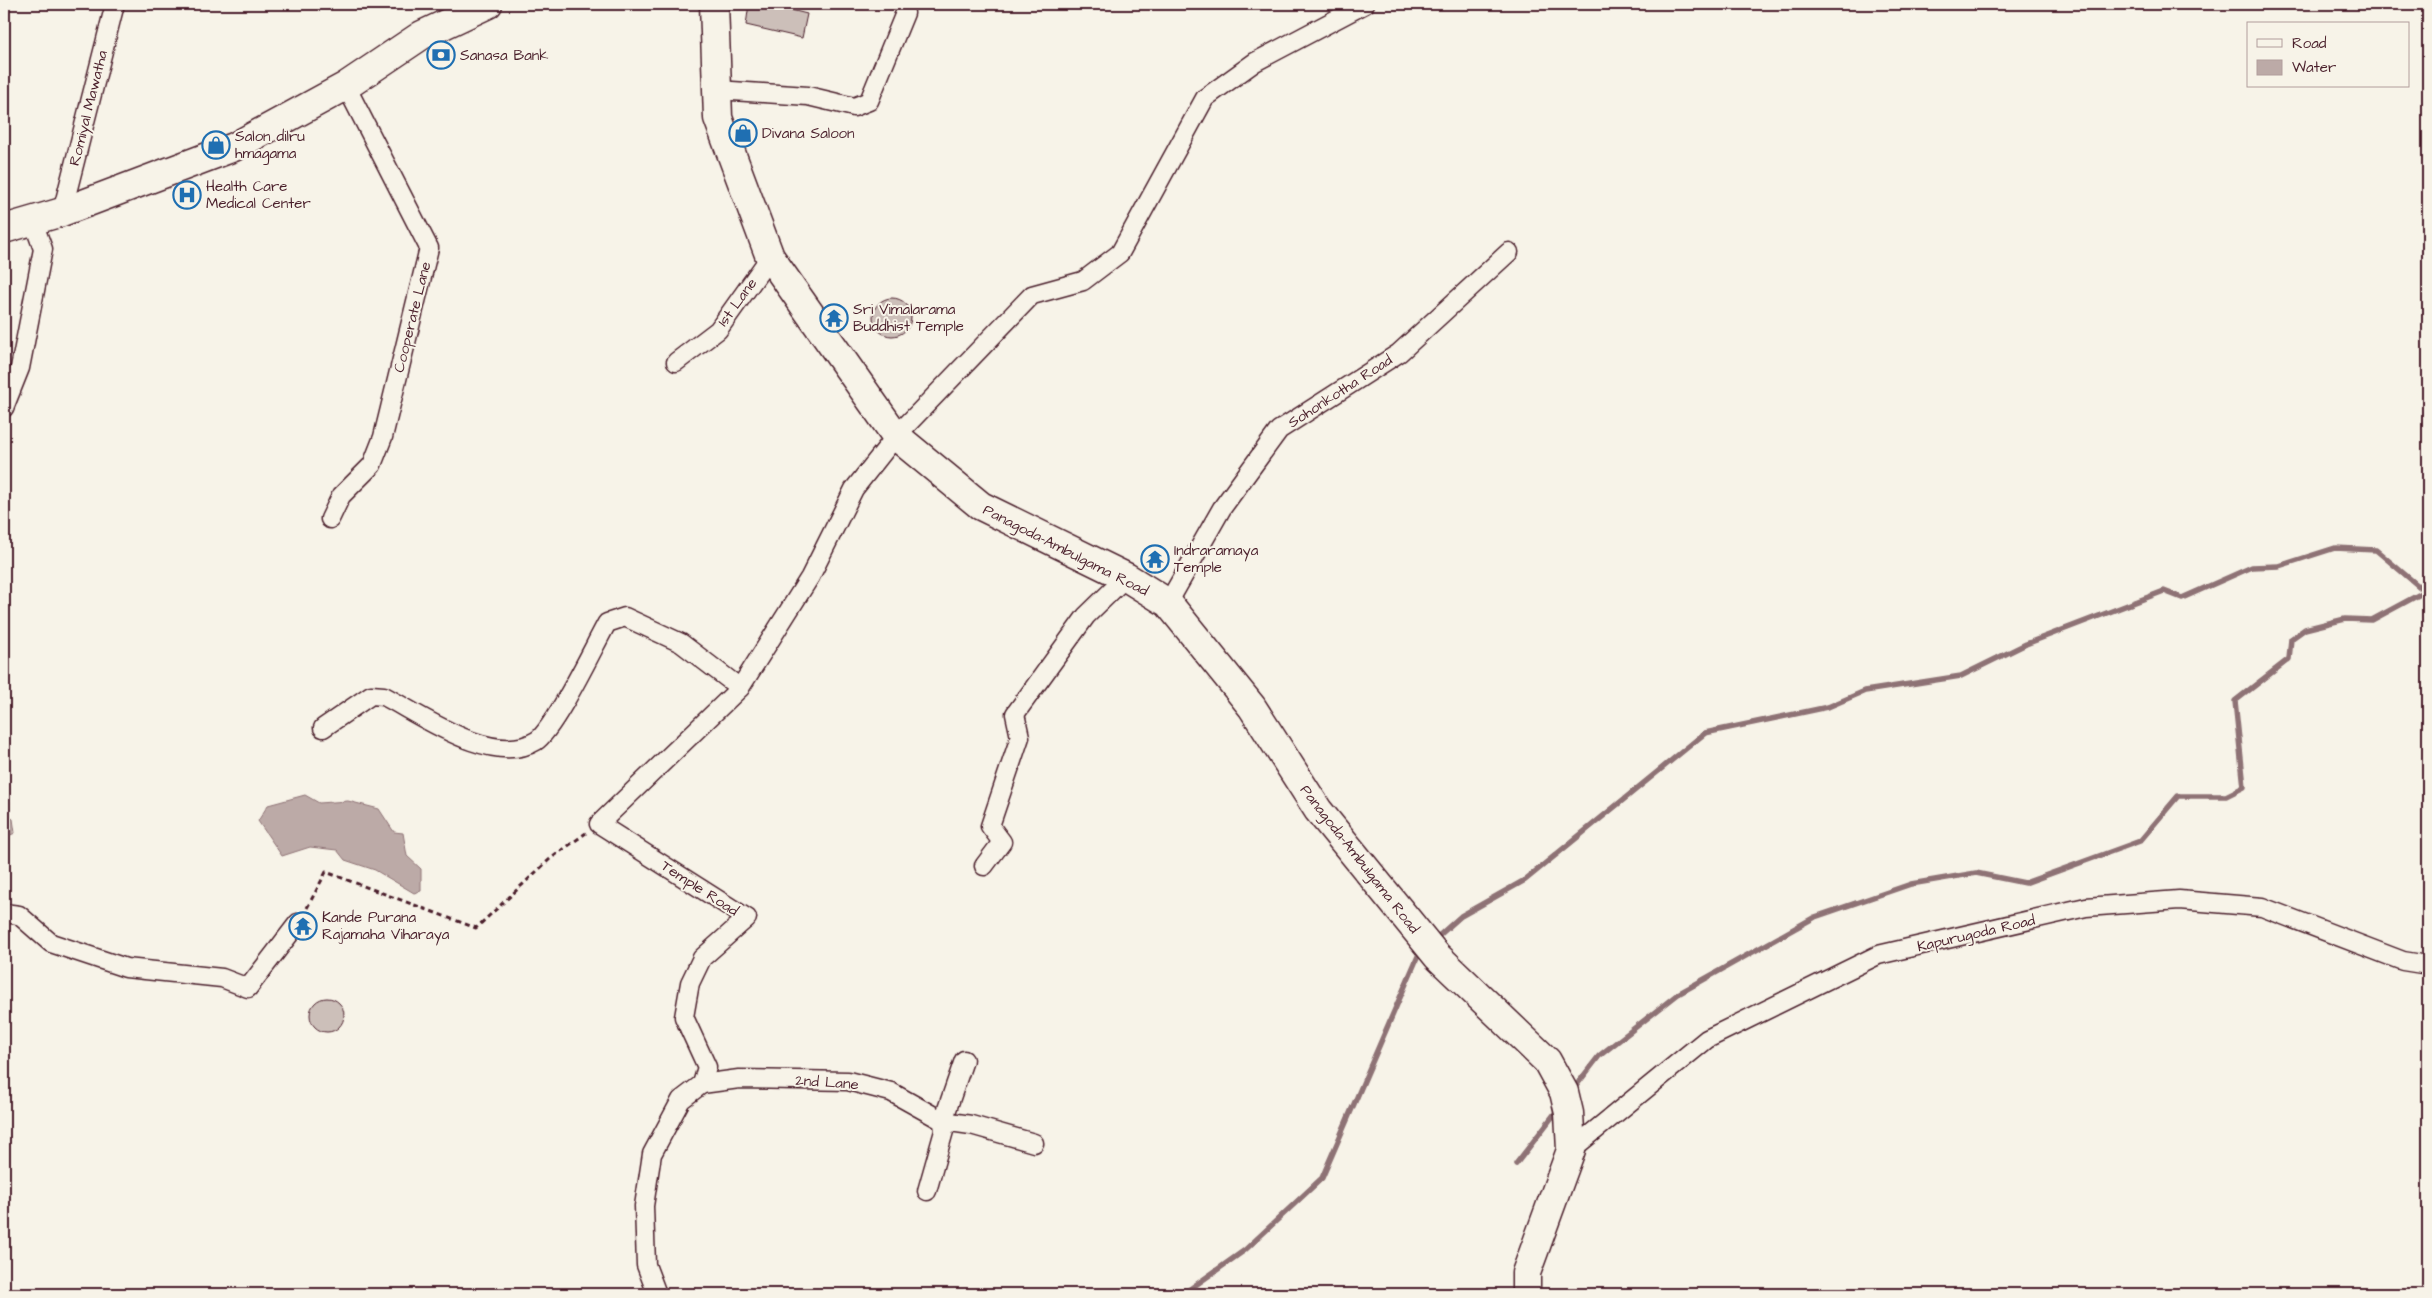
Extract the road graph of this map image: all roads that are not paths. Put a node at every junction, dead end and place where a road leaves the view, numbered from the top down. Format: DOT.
graph roads {
  1 [pos="115,4"];
  2 [pos="488,4"];
  3 [pos="714,4"];
  4 [pos="1365,4"];
  5 [pos="905,13"];
  6 [pos="346,86"];
  7 [pos="717,90"];
  8 [pos="62,212"];
  9 [pos="32,219"];
  10 [pos="4,229"];
  11 [pos="1509,252"];
  12 [pos="770,257"];
  13 [pos="676,362"];
  14 [pos="4,408"];
  15 [pos="896,436"];
  16 [pos="330,519"];
  17 [pos="1126,577"];
  18 [pos="1168,603"];
  19 [pos="740,688"];
  20 [pos="323,728"];
  21 [pos="984,866"];
  22 [pos="4,913"];
  23 [pos="298,923"];
  24 [pos="2428,965"];
  25 [pos="964,1060"];
  26 [pos="702,1084"];
  27 [pos="943,1122"];
  28 [pos="1034,1143"];
  29 [pos="1571,1150"];
  30 [pos="927,1191"];
  31 [pos="657,1294"];
  32 [pos="1526,1294"];
  1 -- 8 [label="street, Romiyal Mawatha"];
  2 -- 6 [label="main road"];
  3 -- 7 [label="main road, Panagoda-Ambulgama Road"];
  4 -- 15 [label="street"];
  5 -- 7 [label="street"];
  6 -- 8 [label="main road"];
  6 -- 16 [label="street, Cooperate Lane"];
  7 -- 12 [label="main road, Panagoda-Ambulgama Road"];
  8 -- 9 [label="main road"];
  9 -- 10 [label="main road"];
  9 -- 14 [label="street"];
  11 -- 18 [label="street, Sohonkotha Road"];
  12 -- 13 [label="street, 1st Lane"];
  12 -- 15 [label="main road, Panagoda-Ambulgama Road"];
  15 -- 17 [label="main road, Panagoda-Ambulgama Road"];
  15 -- 19 [label="street"];
  17 -- 18 [label="main road, Panagoda-Ambulgama Road"];
  17 -- 21 [label="street"];
  18 -- 29 [label="main road, Panagoda-Ambulgama Road"];
  19 -- 20 [label="street"];
  19 -- 26 [label="street, Temple Road"];
  22 -- 23 [label="street"];
  24 -- 29 [label="street, Kapurugoda Road"];
  25 -- 27 [label="street"];
  26 -- 27 [label="street, 2nd Lane"];
  26 -- 31 [label="street"];
  27 -- 28 [label="street"];
  27 -- 30 [label="street"];
  29 -- 32 [label="main road, Panagoda-Ambulgama Road"];
}
